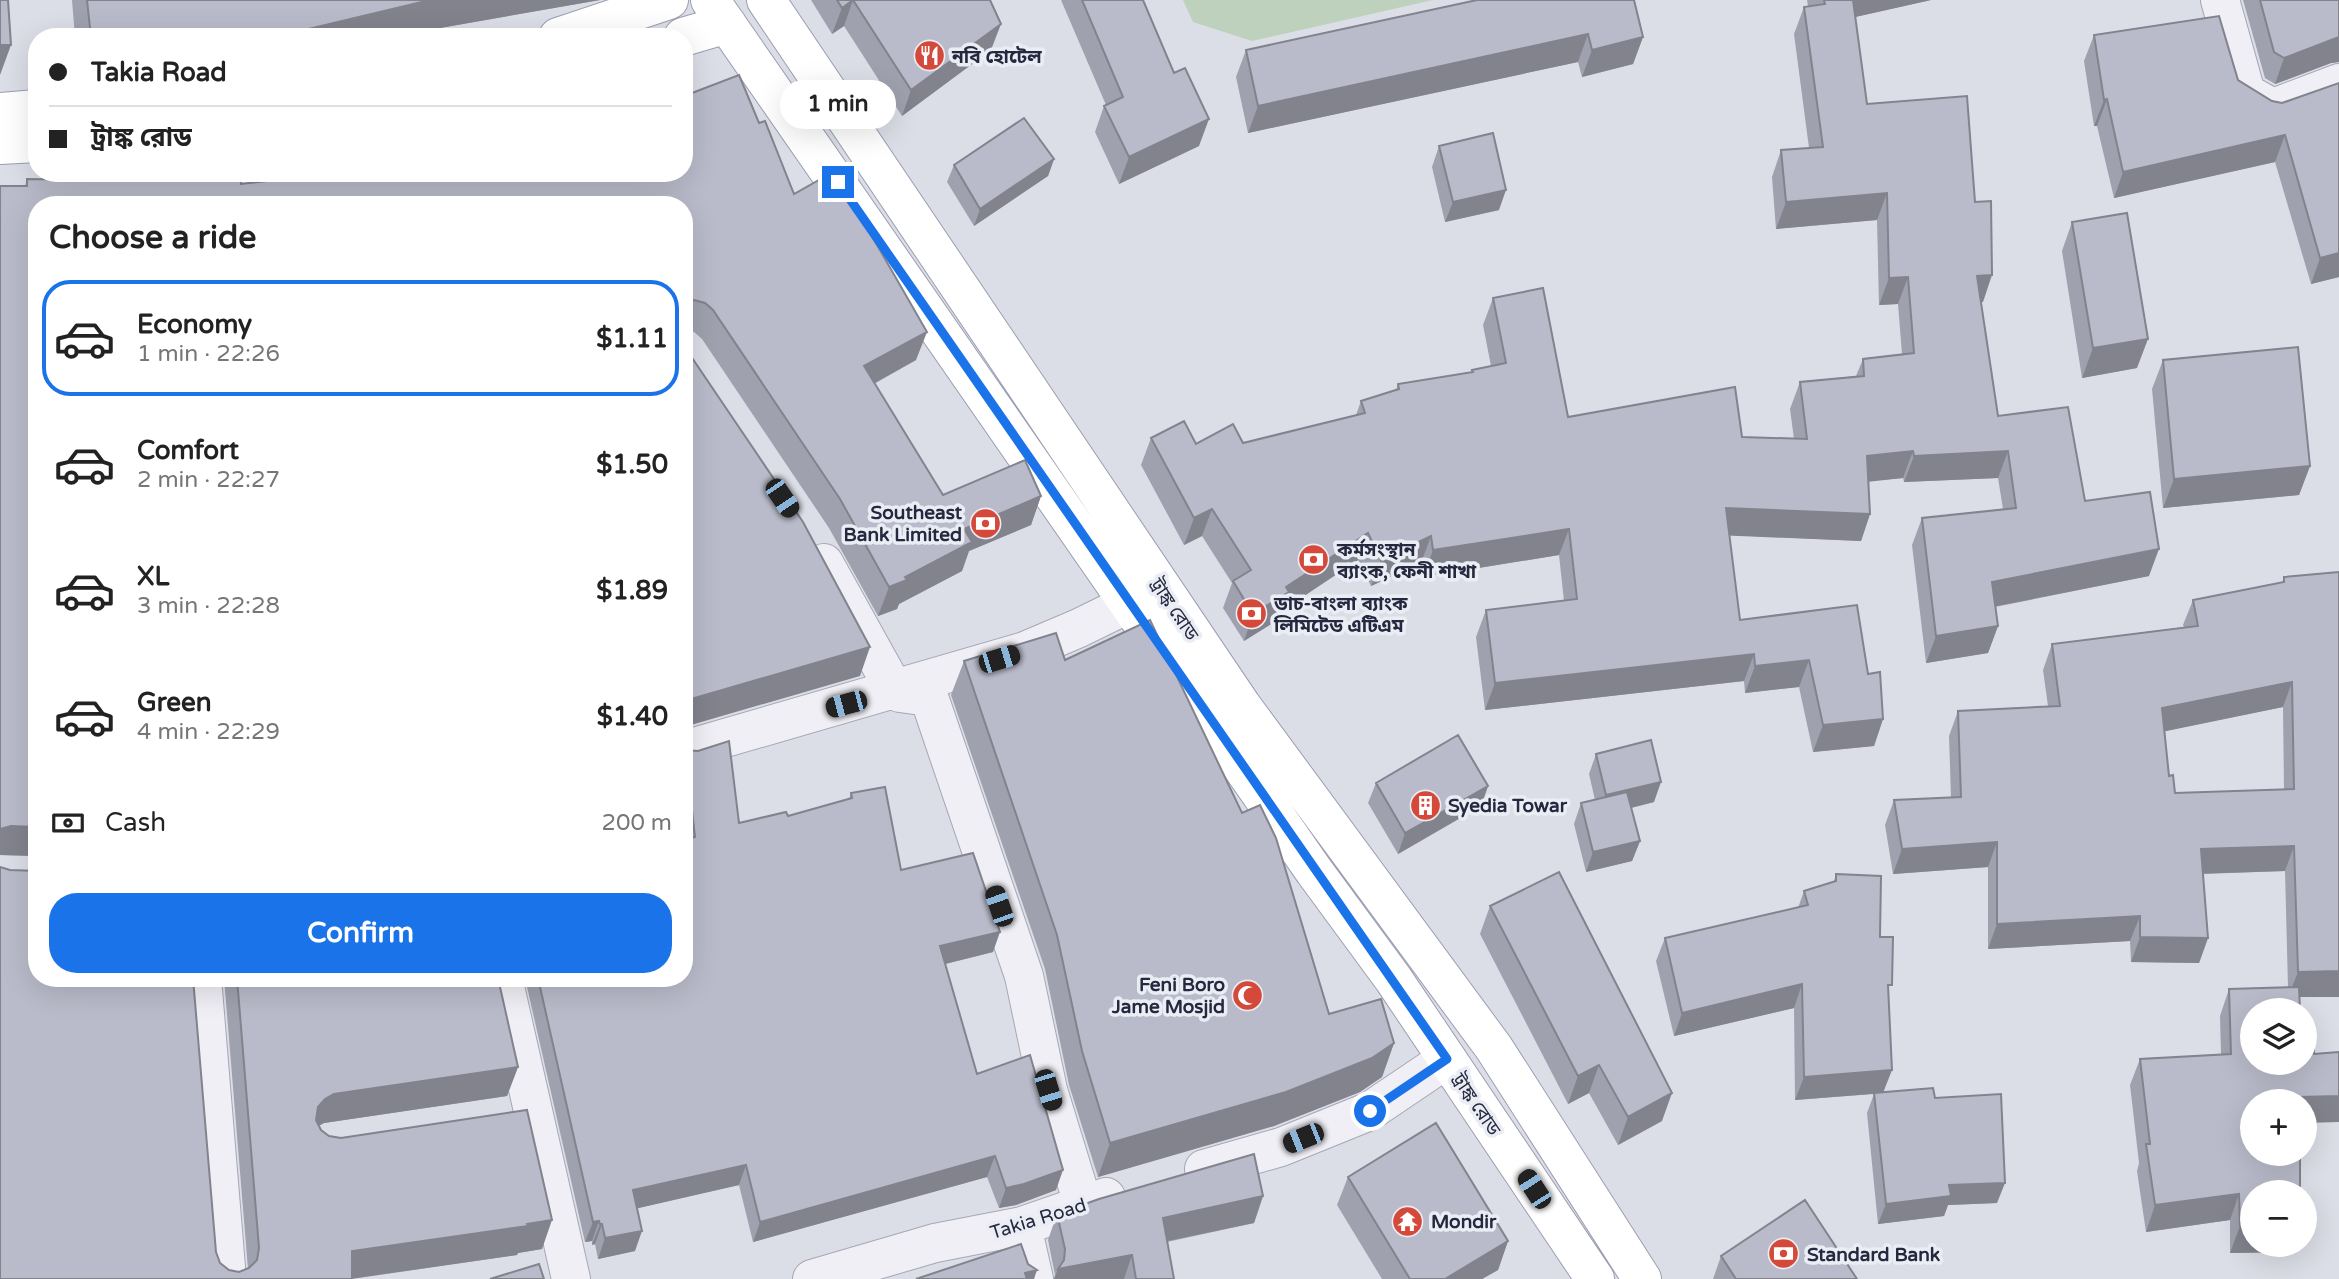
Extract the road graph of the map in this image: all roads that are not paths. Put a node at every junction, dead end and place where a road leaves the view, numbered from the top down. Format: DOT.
graph roads {
  1 [pos="669,0"];
  2 [pos="766,0"];
  3 [pos="2220,0"];
  4 [pos="719,12"];
  5 [pos="585,28"];
  6 [pos="693,30"];
  7 [pos="2339,83"];
  8 [pos="28,109"];
  9 [pos="0,111"];
  10 [pos="28,143"];
  11 [pos="0,145"];
  12 [pos="803,529"];
  13 [pos="1129,603"];
  14 [pos="895,691"];
  15 [pos="693,748"];
  16 [pos="203,987"];
  17 [pos="504,987"];
  18 [pos="1447,1059"];
  19 [pos="1175,1177"];
  20 [pos="1136,1189"];
  21 [pos="1083,1204"];
  22 [pos="1022,1226"];
  23 [pos="227,1279"];
  24 [pos="571,1279"];
  25 [pos="812,1279"];
  26 [pos="1034,1279"];
  27 [pos="1595,1279"];
  28 [pos="1643,1279"];
  1 -- 5 [label="main road"];
  2 -- 28 [label="main road, ট্রাঙ্ক রোড"];
  3 -- 7 [label="street"];
  4 -- 6 [label="main road"];
  4 -- 13 [label="main road, ট্রাঙ্ক রোড"];
  8 -- 9 [label="main road"];
  10 -- 11 [label="main road"];
  12 -- 14 [label="street"];
  13 -- 14 [label="street"];
  13 -- 18 [label="main road, ট্রাঙ্ক রোড"];
  14 -- 15 [label="street"];
  14 -- 21 [label="street"];
  16 -- 23 [label="street"];
  17 -- 24 [label="street"];
  18 -- 19 [label="street"];
  18 -- 27 [label="main road, ট্রাঙ্ক রোড"];
  20 -- 21 [label="street, Takia Road"];
  21 -- 22 [label="street, Takia Road"];
  22 -- 25 [label="street, Takia Road"];
  22 -- 26 [label="street"];
}
